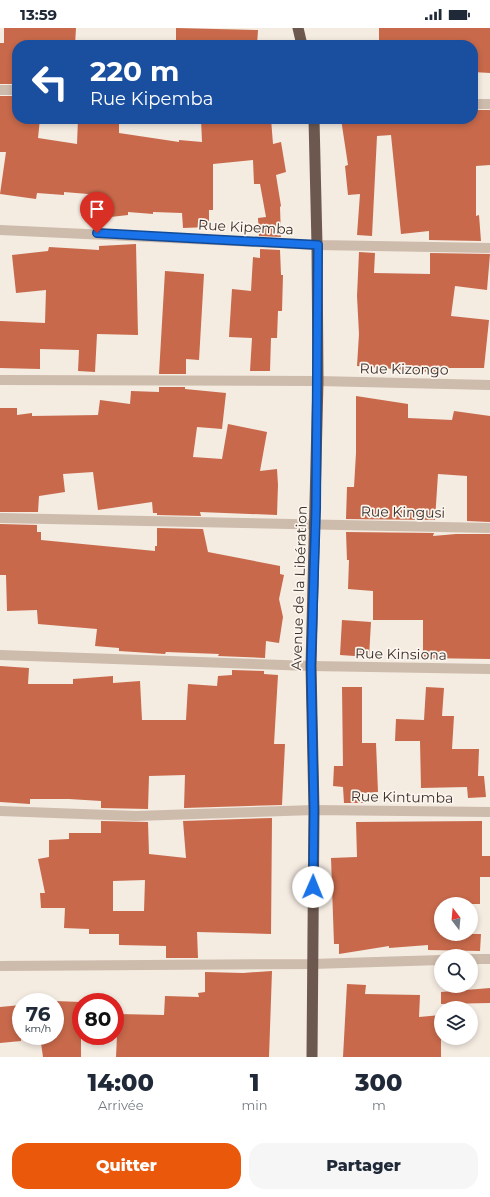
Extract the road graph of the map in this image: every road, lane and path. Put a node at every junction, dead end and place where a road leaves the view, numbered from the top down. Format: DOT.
graph roads {
  1 [pos="298,28"];
  2 [pos="301,40"];
  3 [pos="0,90"];
  4 [pos="12,90"];
  5 [pos="478,104"];
  6 [pos="490,104"];
  7 [pos="314,124"];
  8 [pos="0,230"];
  9 [pos="318,245"];
  10 [pos="490,248"];
  11 [pos="0,380"];
  12 [pos="318,381"];
  13 [pos="490,386"];
  14 [pos="0,518"];
  15 [pos="316,524"];
  16 [pos="490,528"];
  17 [pos="0,655"];
  18 [pos="311,666"];
  19 [pos="490,669"];
  20 [pos="314,810"];
  21 [pos="0,811"];
  22 [pos="490,812"];
  23 [pos="478,959"];
  24 [pos="490,959"];
  25 [pos="434,960"];
  26 [pos="312,964"];
  27 [pos="0,966"];
  28 [pos="312,1057"];
  1 -- 2 [label="highway"];
  3 -- 4 [label="street"];
  5 -- 6 [label="street"];
  7 -- 9 [label="highway, Avenue de la Libération"];
  8 -- 9 [label="street, Rue Kipemba"];
  9 -- 10 [label="street, Rue Kipemba"];
  9 -- 12 [label="highway, Avenue de la Libération"];
  11 -- 12 [label="street, Rue Kizongo"];
  12 -- 13 [label="street, Rue Kizongo"];
  12 -- 15 [label="highway, Avenue de la Libération"];
  14 -- 15 [label="street, Rue Kingusi"];
  15 -- 16 [label="street, Rue Kingusi"];
  15 -- 18 [label="highway, Avenue de la Libération"];
  17 -- 18 [label="street, Rue Kinsiona"];
  18 -- 19 [label="street, Rue Kinsiona"];
  18 -- 20 [label="highway, Avenue de la Libération"];
  20 -- 21 [label="street, Rue Kintumba"];
  20 -- 22 [label="street, Rue Kintumba"];
  20 -- 26 [label="highway, Avenue de la Libération"];
  23 -- 24 [label="street"];
  25 -- 26 [label="street"];
  26 -- 27 [label="street"];
  26 -- 28 [label="highway, Avenue de la Libération"];
}
